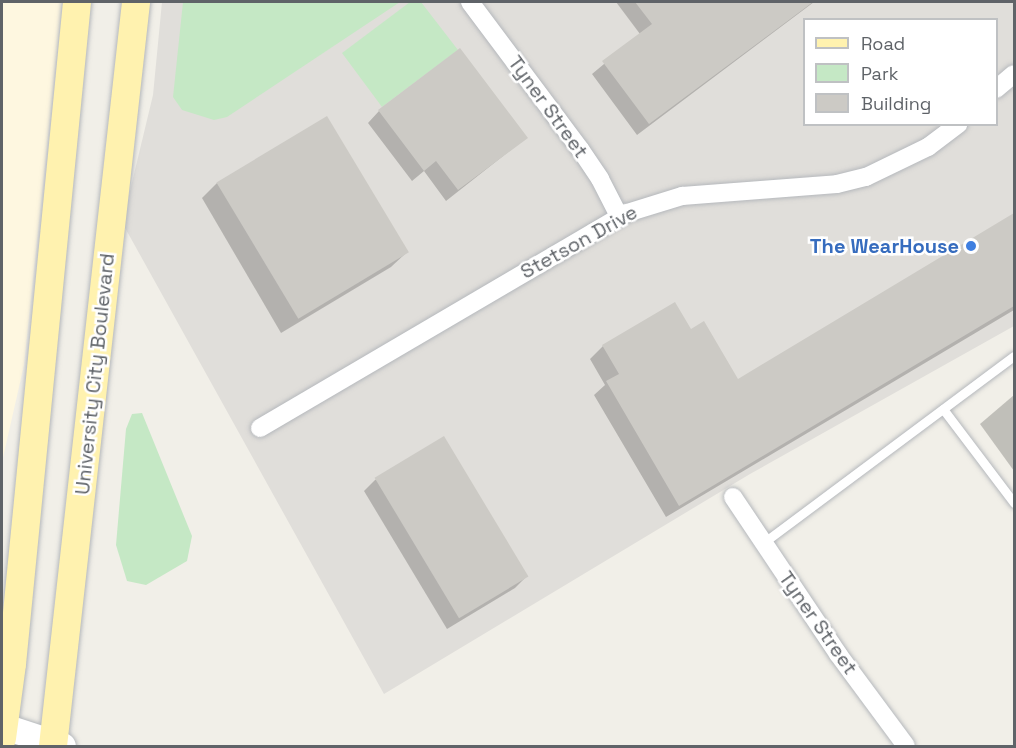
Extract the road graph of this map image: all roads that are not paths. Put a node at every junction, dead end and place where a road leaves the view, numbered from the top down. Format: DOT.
graph roads {
  1 [pos="77,2"];
  2 [pos="136,2"];
  3 [pos="470,2"];
  4 [pos="1014,74"];
  5 [pos="998,87"];
  6 [pos="955,126"];
  7 [pos="620,216"];
  8 [pos="1014,356"];
  9 [pos="943,409"];
  10 [pos="260,428"];
  11 [pos="733,498"];
  12 [pos="1014,503"];
  13 [pos="763,543"];
  14 [pos="2,730"];
  15 [pos="56,745"];
  16 [pos="906,747"];
  1 -- 14 [label="main road"];
  2 -- 15 [label="main road, University City Boulevard"];
  3 -- 7 [label="street, Tyner Street"];
  4 -- 5 [label="street"];
  6 -- 7 [label="street, Stetson Drive"];
  7 -- 10 [label="street, Stetson Drive"];
  8 -- 9 [label="lane"];
  9 -- 12 [label="lane"];
  9 -- 13 [label="lane"];
  11 -- 13 [label="street, Tyner Street"];
  13 -- 16 [label="street, Tyner Street"];
  14 -- 15 [label="street"];
}
